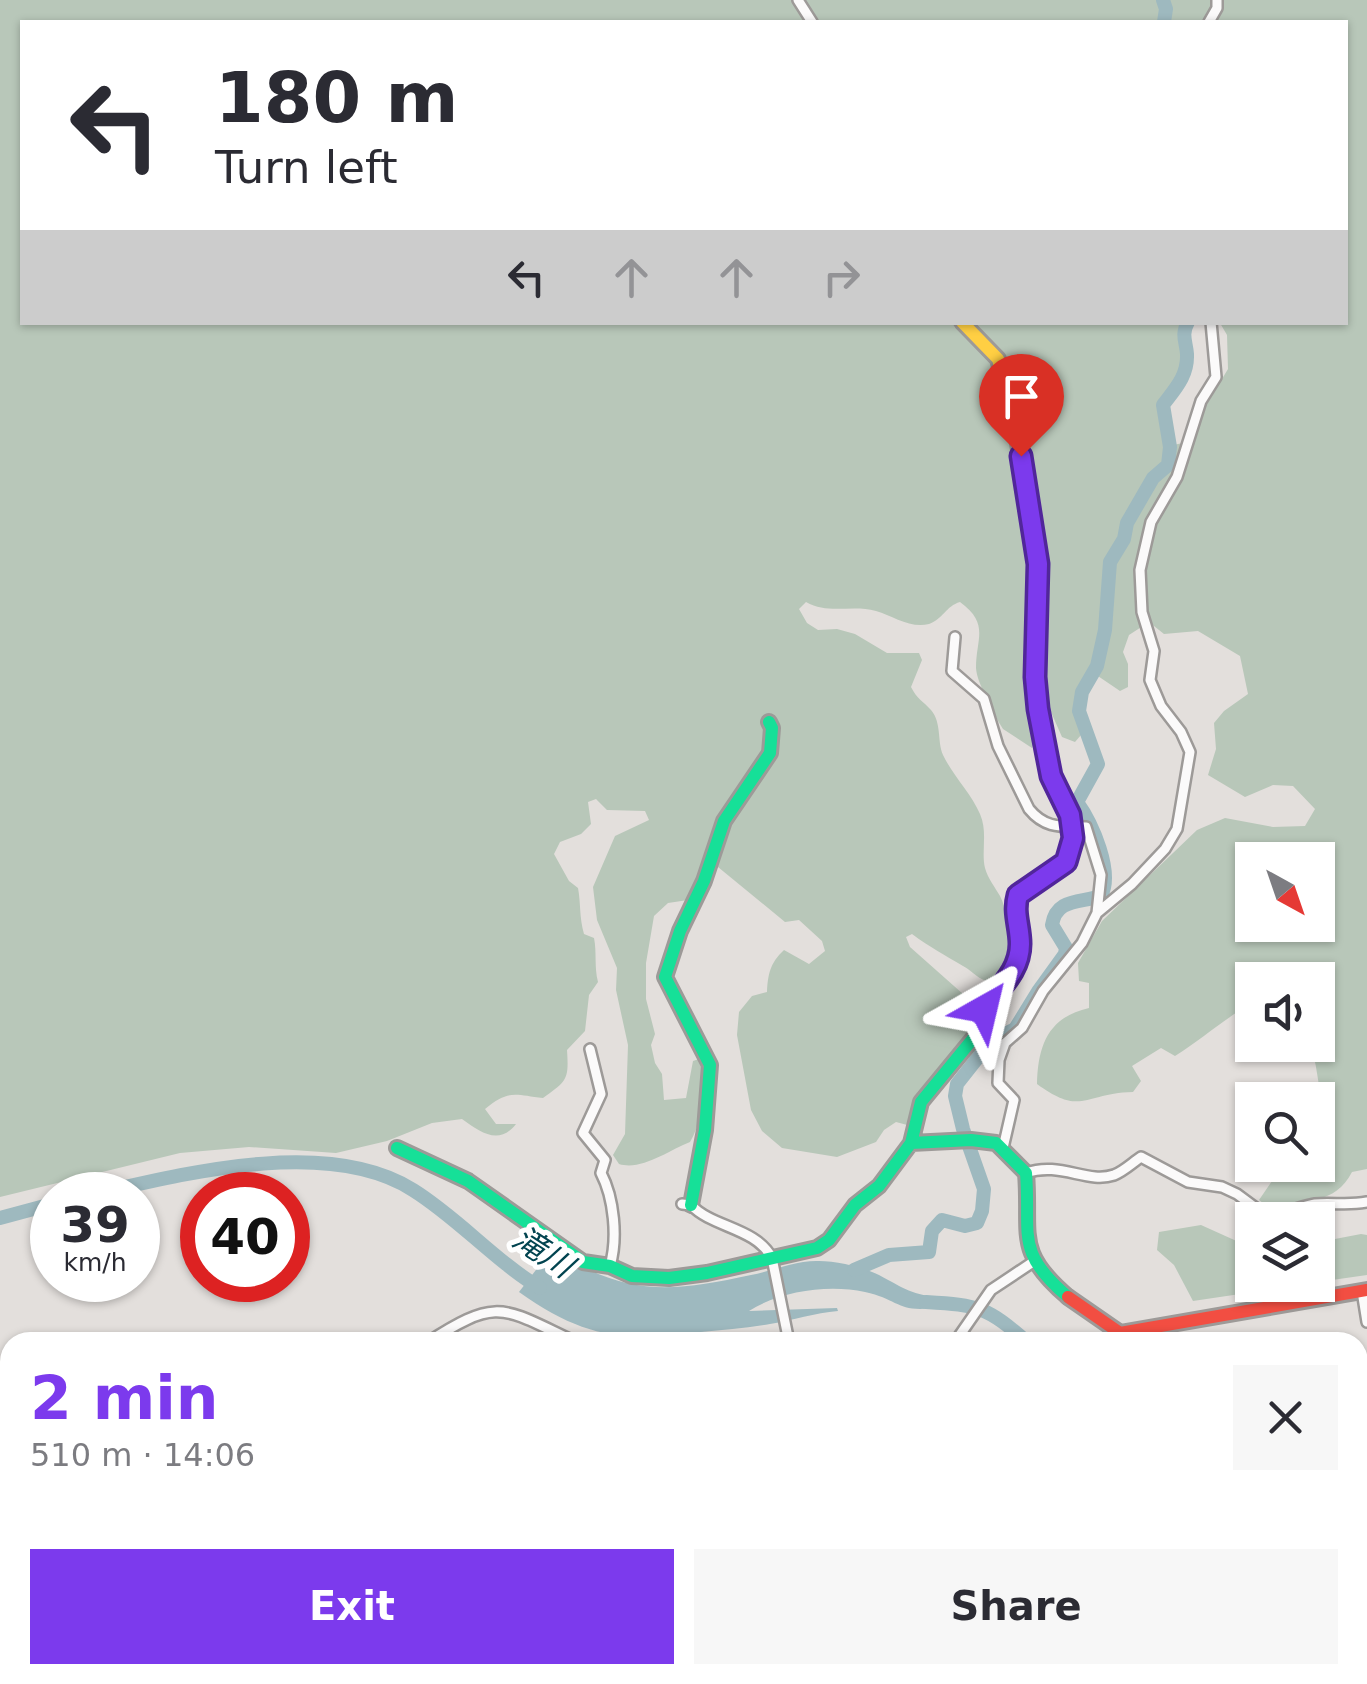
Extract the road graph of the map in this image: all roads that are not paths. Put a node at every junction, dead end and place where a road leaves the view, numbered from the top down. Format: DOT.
graph roads {
  1 [pos="965,325"];
  2 [pos="1211,325"];
  3 [pos="954,638"];
  4 [pos="769,722"];
  5 [pos="1073,829"];
  6 [pos="1097,913"];
  7 [pos="590,1049"];
  8 [pos="911,1144"];
  9 [pos="397,1148"];
  10 [pos="1004,1148"];
  11 [pos="1026,1173"];
  12 [pos="1367,1202"];
  13 [pos="686,1204"];
  14 [pos="772,1258"];
  15 [pos="1033,1262"];
  16 [pos="610,1266"];
  17 [pos="1364,1290"];
  18 [pos="1367,1322"];
  19 [pos="444,1332"];
  20 [pos="553,1332"];
  21 [pos="787,1332"];
  22 [pos="963,1332"];
  23 [pos="1119,1332"];
  24 [pos="1126,1332"];
  1 -- 5 [label="street"];
  2 -- 6 [label="street"];
  3 -- 5 [label="street"];
  4 -- 13 [label="street"];
  5 -- 6 [label="street"];
  5 -- 8 [label="street"];
  6 -- 10 [label="street"];
  7 -- 16 [label="street"];
  8 -- 10 [label="street"];
  8 -- 14 [label="street"];
  9 -- 16 [label="street"];
  10 -- 11 [label="street"];
  11 -- 12 [label="street"];
  11 -- 15 [label="street"];
  13 -- 14 [label="street"];
  14 -- 16 [label="street"];
  14 -- 21 [label="street"];
  15 -- 22 [label="street"];
  15 -- 23 [label="street"];
  17 -- 18 [label="street"];
  17 -- 24 [label="street"];
  19 -- 20 [label="street"];
}
